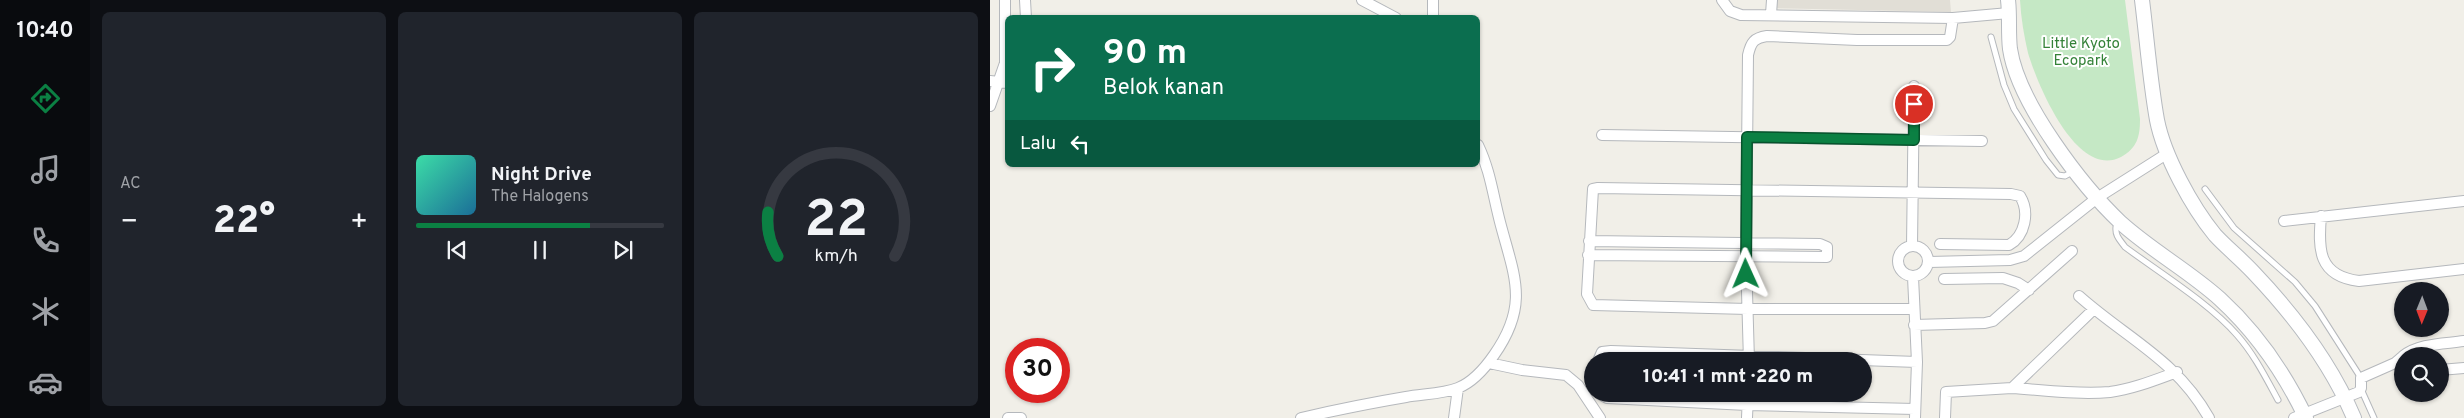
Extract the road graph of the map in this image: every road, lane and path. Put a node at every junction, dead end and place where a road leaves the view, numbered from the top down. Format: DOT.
graph roads {
  1 [pos="1005,0"];
  2 [pos="1025,0"];
  3 [pos="1362,0"];
  4 [pos="1433,0"];
  5 [pos="1722,0"];
  6 [pos="1772,0"];
  7 [pos="2142,0"];
  8 [pos="2009,7"];
  9 [pos="1771,14"];
  10 [pos="1026,15"];
  11 [pos="1390,15"];
  12 [pos="1433,15"];
  13 [pos="1953,18"];
  14 [pos="1990,37"];
  15 [pos="999,82"];
  16 [pos="1914,86"];
  17 [pos="990,106"];
  18 [pos="1602,135"];
  19 [pos="1747,137"];
  20 [pos="1914,140"];
  21 [pos="1982,141"];
  22 [pos="1480,150"];
  23 [pos="2168,153"];
  24 [pos="2074,170"];
  25 [pos="1747,189"];
  26 [pos="2205,189"];
  27 [pos="1913,192"];
  28 [pos="2098,198"];
  29 [pos="2464,201"];
  30 [pos="2321,216"];
  31 [pos="2284,221"];
  32 [pos="2122,223"];
  33 [pos="1589,241"];
  34 [pos="1746,243"];
  35 [pos="1940,244"];
  36 [pos="1912,246"];
  37 [pos="2072,251"];
  38 [pos="1588,255"];
  39 [pos="1746,257"];
  40 [pos="1929,262"];
  41 [pos="2464,269"];
  42 [pos="1913,277"];
  43 [pos="1944,279"];
  44 [pos="2029,290"];
  45 [pos="2079,296"];
  46 [pos="1748,309"];
  47 [pos="1914,309"];
  48 [pos="2094,309"];
  49 [pos="1914,325"];
  50 [pos="2464,341"];
  51 [pos="2421,347"];
  52 [pos="1602,352"];
  53 [pos="1628,352"];
  54 [pos="1749,352"];
  55 [pos="1872,361"];
  56 [pos="1917,362"];
  57 [pos="1489,363"];
  58 [pos="2394,365"];
  59 [pos="2464,368"];
  60 [pos="2449,369"];
  61 [pos="2177,372"];
  62 [pos="2361,383"];
  63 [pos="1458,388"];
  64 [pos="2012,388"];
  65 [pos="2339,399"];
  66 [pos="2278,400"];
  67 [pos="1687,402"];
  68 [pos="1747,402"];
  69 [pos="1747,405"];
  70 [pos="1915,414"];
  71 [pos="2301,417"];
  72 [pos="1008,418"];
  73 [pos="1022,418"];
  74 [pos="1301,418"];
  75 [pos="1454,418"];
  76 [pos="1600,418"];
  77 [pos="1747,418"];
  78 [pos="1945,418"];
  79 [pos="2209,418"];
  80 [pos="2354,418"];
  81 [pos="2374,418"];
  1 -- 15 [label="street"];
  2 -- 10 [label="street"];
  3 -- 11 [label="street"];
  4 -- 12 [label="street"];
  5 -- 9 [label="street"];
  6 -- 9 [label="street"];
  7 -- 23 [label="street"];
  8 -- 13 [label="street"];
  8 -- 24 [label="street"];
  9 -- 13 [label="street"];
  13 -- 19 [label="street"];
  14 -- 24 [label="lane"];
  15 -- 17 [label="street"];
  16 -- 20 [label="street"];
  18 -- 19 [label="street"];
  19 -- 20 [label="street"];
  19 -- 25 [label="street"];
  20 -- 21 [label="street"];
  20 -- 27 [label="street"];
  22 -- 57 [label="street"];
  23 -- 28 [label="street"];
  23 -- 65 [label="street"];
  24 -- 28 [label="street"];
  25 -- 27 [label="street"];
  25 -- 33 [label="street"];
  25 -- 34 [label="street"];
  26 -- 62 [label="lane"];
  27 -- 35 [label="street"];
  27 -- 36 [label="street"];
  28 -- 32 [label="street"];
  28 -- 40 [label="street"];
  29 -- 30 [label="street"];
  30 -- 31 [label="street"];
  30 -- 41 [label="street"];
  32 -- 66 [label="lane"];
  32 -- 71 [label="street"];
  33 -- 34 [label="street"];
  33 -- 38 [label="street"];
  34 -- 39 [label="street"];
  34 -- 39 [label="street"];
  36 -- 40 [label="street"];
  36 -- 42 [label="street"];
  37 -- 44 [label="street"];
  38 -- 39 [label="street"];
  38 -- 46 [label="street"];
  39 -- 46 [label="street"];
  40 -- 42 [label="street"];
  42 -- 47 [label="street"];
  43 -- 44 [label="street"];
  44 -- 49 [label="street"];
  45 -- 48 [label="street"];
  46 -- 47 [label="street"];
  46 -- 54 [label="street"];
  47 -- 49 [label="street"];
  48 -- 61 [label="street"];
  48 -- 64 [label="street"];
  49 -- 56 [label="street"];
  50 -- 51 [label="street"];
  52 -- 53 [label="street"];
  55 -- 56 [label="street"];
  56 -- 70 [label="street"];
  57 -- 63 [label="street"];
  57 -- 76 [label="street"];
  58 -- 62 [label="street"];
  59 -- 60 [label="street"];
  61 -- 64 [label="street"];
  61 -- 79 [label="street"];
  62 -- 65 [label="street"];
  62 -- 81 [label="lane"];
  63 -- 74 [label="street"];
  63 -- 75 [label="street"];
  64 -- 78 [label="street"];
  65 -- 71 [label="street"];
  65 -- 80 [label="street"];
  67 -- 69 [label="street"];
  68 -- 69 [label="street"];
  69 -- 70 [label="street"];
  69 -- 77 [label="street"];
  72 -- 73 [label="street"];
}
